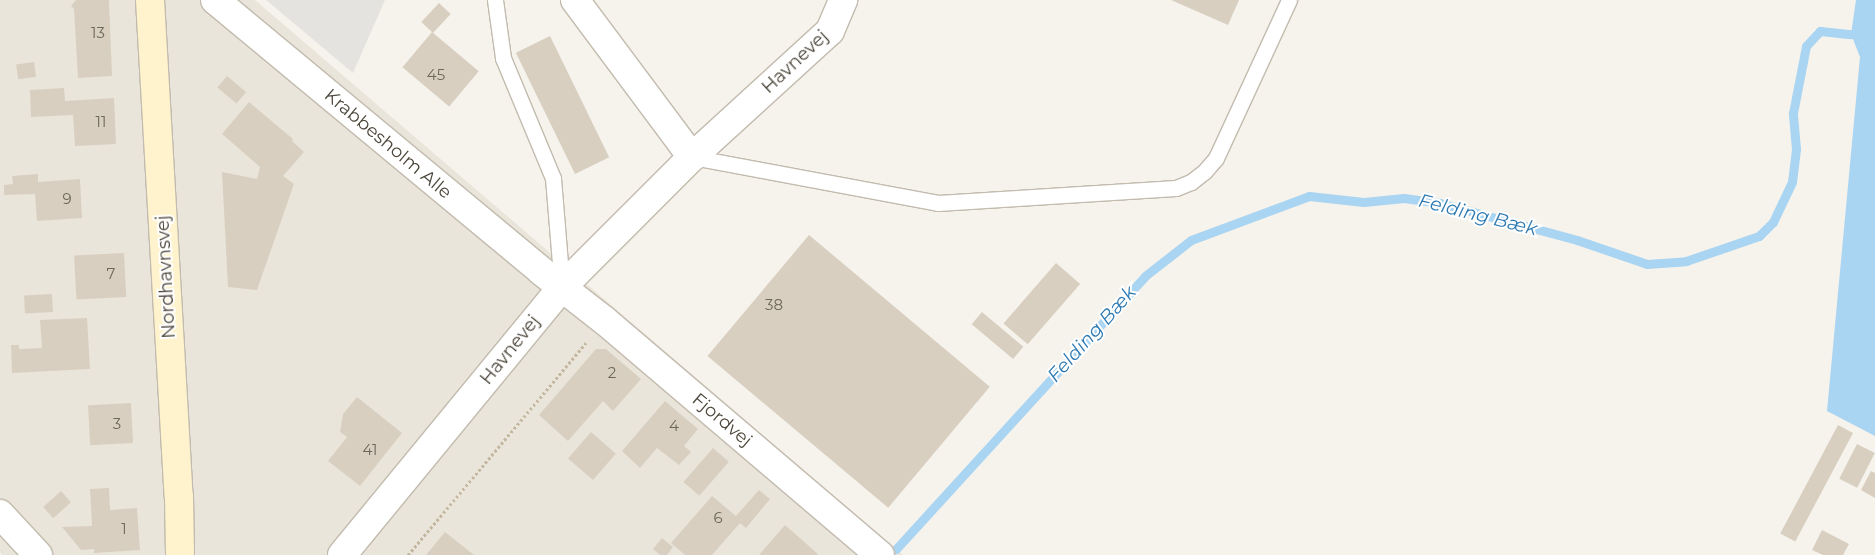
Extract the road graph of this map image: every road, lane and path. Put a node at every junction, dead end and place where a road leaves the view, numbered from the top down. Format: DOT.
graph roads {
  1 [pos="150,0"];
  2 [pos="215,0"];
  3 [pos="496,0"];
  4 [pos="575,0"];
  5 [pos="844,0"];
  6 [pos="1289,0"];
  7 [pos="692,157"];
  8 [pos="562,288"];
  9 [pos="605,321"];
  10 [pos="0,514"];
  11 [pos="38,555"];
  12 [pos="180,555"];
  13 [pos="342,555"];
  14 [pos="408,555"];
  15 [pos="880,555"];
  1 -- 12 [label="street, Nordhavnsvej"];
  2 -- 8 [label="street, Krabbesholm Alle"];
  3 -- 8 [label="lane"];
  4 -- 7 [label="street"];
  5 -- 7 [label="street, Havnevej"];
  6 -- 7 [label="lane"];
  7 -- 8 [label="street, Havnevej"];
  8 -- 9 [label="street, Fjordvej"];
  8 -- 13 [label="street, Havnevej"];
  9 -- 14 [label="path"];
  9 -- 15 [label="street, Fjordvej"];
  10 -- 11 [label="street"];
}
